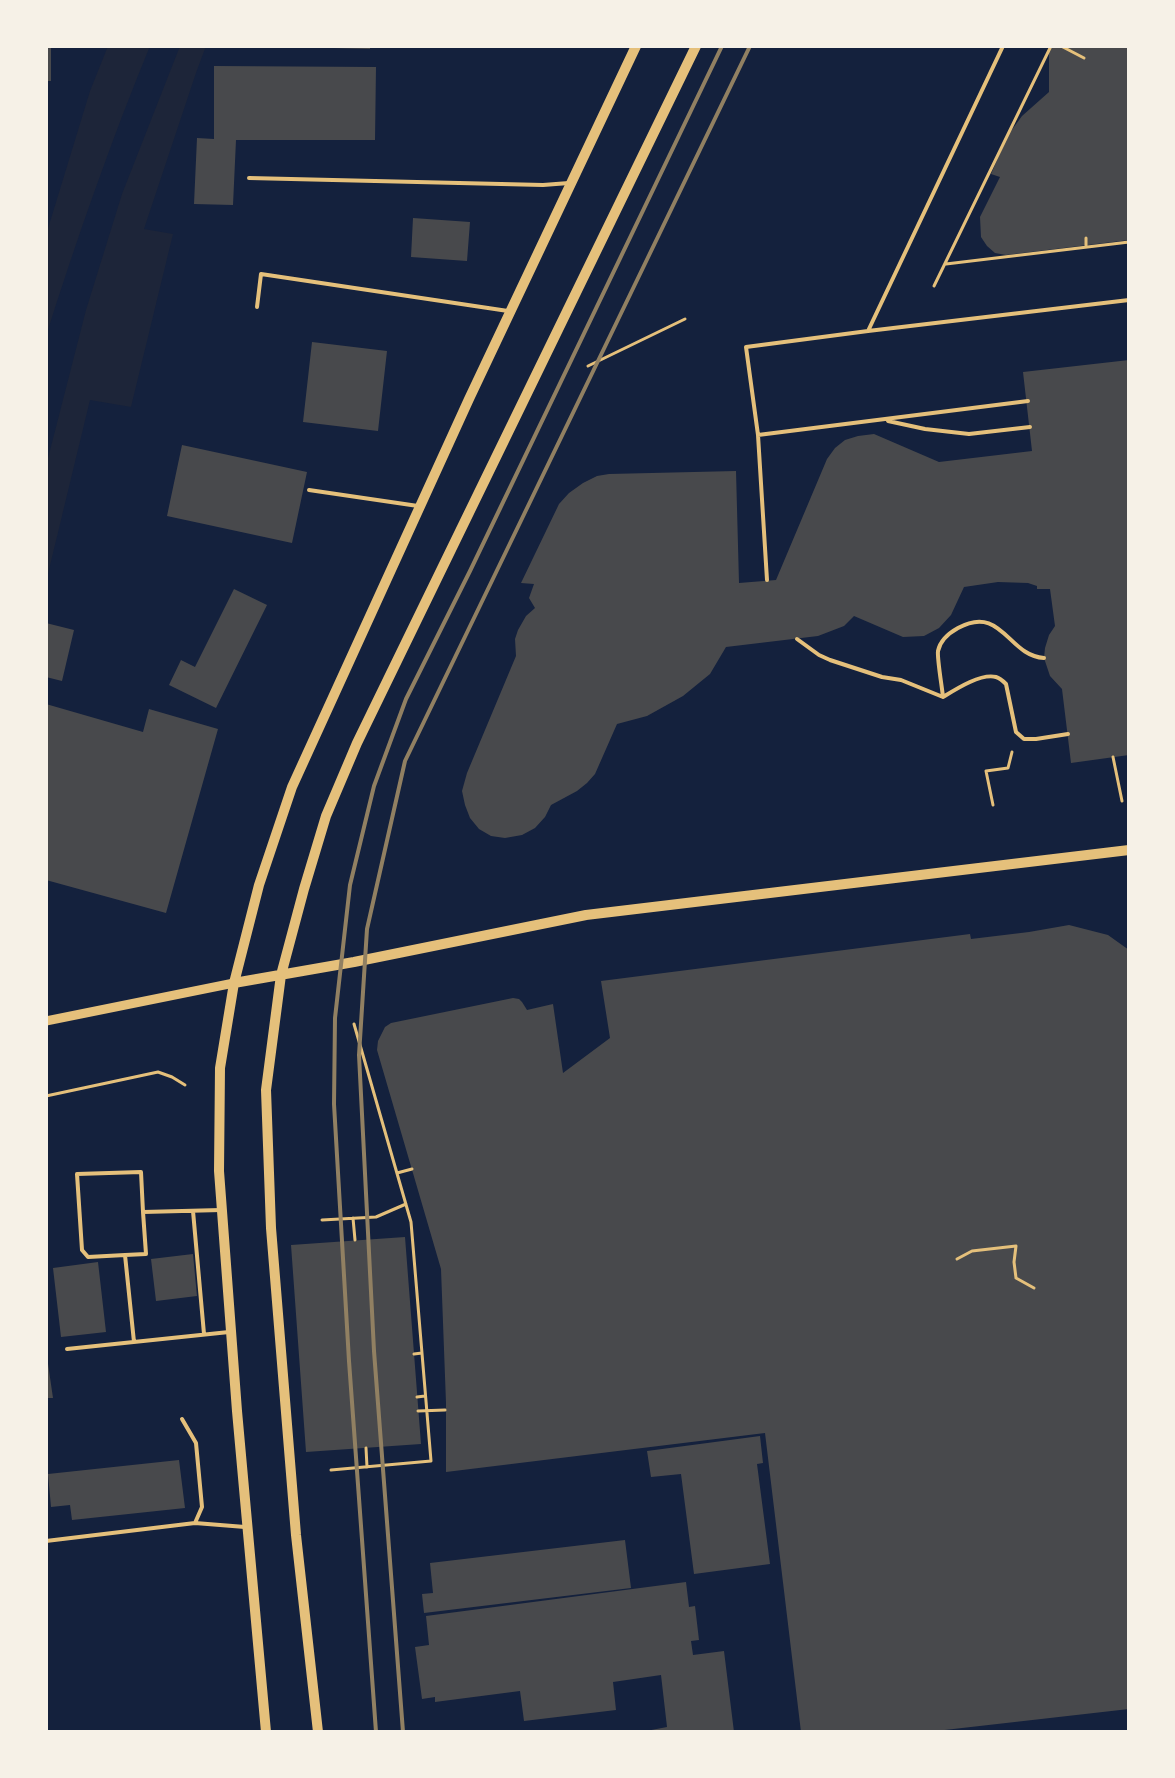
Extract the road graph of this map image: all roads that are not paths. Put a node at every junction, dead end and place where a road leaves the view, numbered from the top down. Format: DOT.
graph roads {
  1 [pos="636,46"];
  2 [pos="696,46"];
  3 [pos="1003,46"];
  4 [pos="249,178"];
  5 [pos="571,183"];
  6 [pos="1129,300"];
  7 [pos="257,306"];
  8 [pos="510,312"];
  9 [pos="868,331"];
  10 [pos="1028,401"];
  11 [pos="883,420"];
  12 [pos="1030,427"];
  13 [pos="758,435"];
  14 [pos="309,490"];
  15 [pos="420,506"];
  16 [pos="766,580"];
  17 [pos="796,638"];
  18 [pos="1044,658"];
  19 [pos="943,697"];
  20 [pos="1068,734"];
  21 [pos="1129,850"];
  22 [pos="281,974"];
  23 [pos="234,983"];
  24 [pos="46,1021"];
  25 [pos="222,1210"];
  26 [pos="194,1211"];
  27 [pos="143,1212"];
  28 [pos="125,1255"];
  29 [pos="231,1331"];
  30 [pos="204,1334"];
  31 [pos="134,1342"];
  32 [pos="67,1349"];
  33 [pos="182,1419"];
  34 [pos="195,1523"];
  35 [pos="248,1527"];
  36 [pos="46,1541"];
  37 [pos="266,1732"];
  38 [pos="318,1732"];
  1 -- 5 [label="main road"];
  2 -- 22 [label="main road"];
  3 -- 9 [label="lane"];
  4 -- 5 [label="lane"];
  5 -- 8 [label="main road"];
  6 -- 9 [label="lane"];
  7 -- 8 [label="lane"];
  8 -- 15 [label="main road"];
  9 -- 13 [label="lane"];
  10 -- 11 [label="lane"];
  11 -- 12 [label="lane"];
  11 -- 13 [label="lane"];
  13 -- 16 [label="lane"];
  14 -- 15 [label="lane"];
  15 -- 23 [label="main road"];
  17 -- 19 [label="lane"];
  18 -- 19 [label="lane"];
  19 -- 20 [label="lane"];
  21 -- 22 [label="main road"];
  22 -- 23 [label="main road"];
  22 -- 38 [label="main road"];
  23 -- 24 [label="street"];
  23 -- 25 [label="main road"];
  25 -- 26 [label="lane"];
  25 -- 29 [label="main road"];
  26 -- 27 [label="lane"];
  26 -- 30 [label="lane"];
  27 -- 28 [label="lane"];
  27 -- 28 [label="lane"];
  28 -- 31 [label="lane"];
  29 -- 30 [label="lane"];
  29 -- 35 [label="main road"];
  30 -- 31 [label="lane"];
  31 -- 32 [label="lane"];
  33 -- 34 [label="lane"];
  34 -- 35 [label="lane"];
  34 -- 36 [label="lane"];
  35 -- 37 [label="main road"];
}
